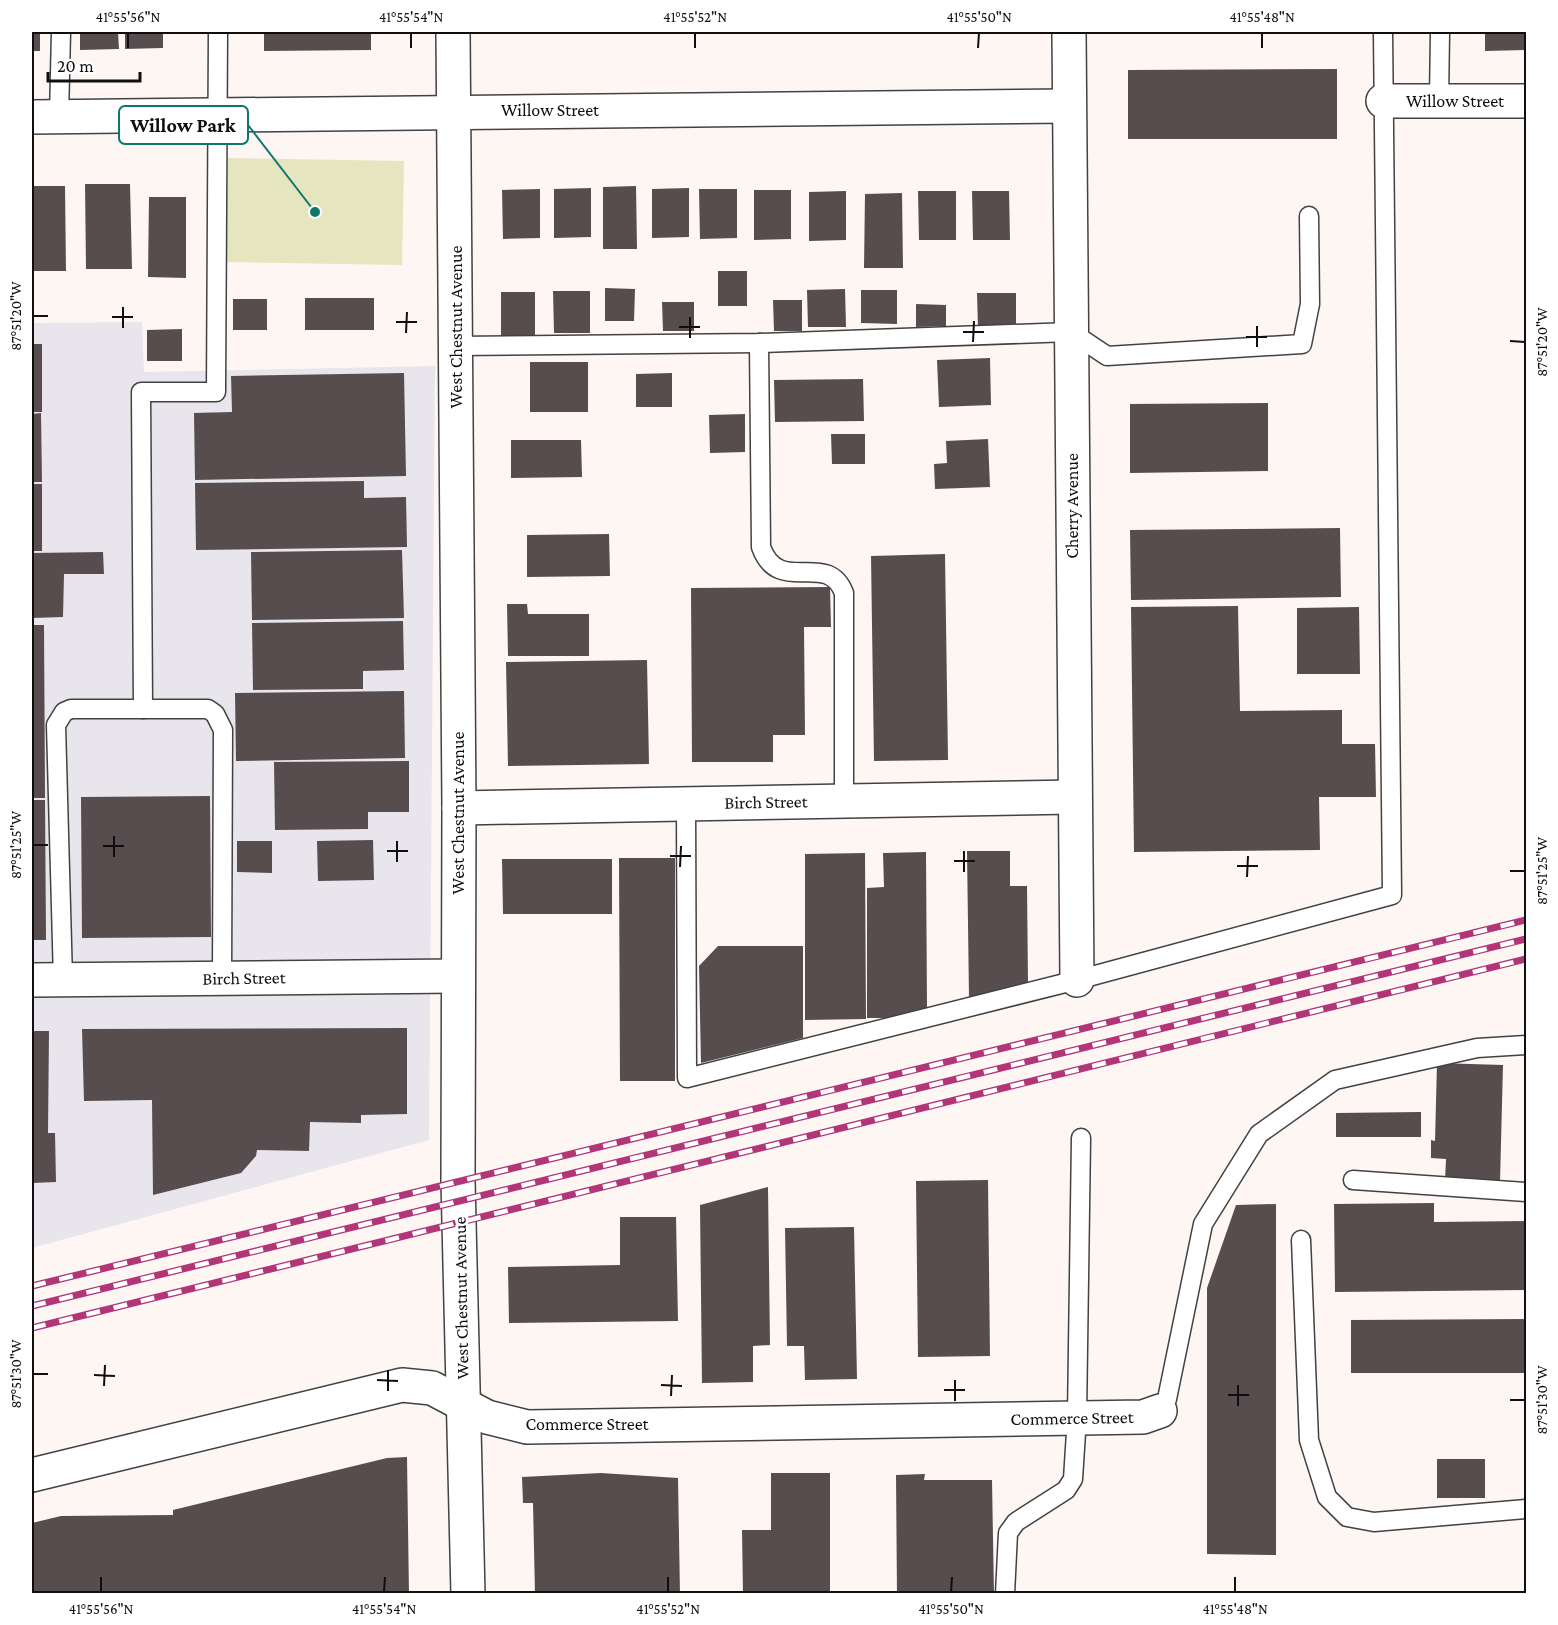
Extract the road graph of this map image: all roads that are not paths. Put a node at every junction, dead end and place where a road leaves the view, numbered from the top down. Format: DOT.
graph roads {
  1 [pos="61,32"];
  2 [pos="218,32"];
  3 [pos="453,32"];
  4 [pos="1069,32"];
  5 [pos="1383,32"];
  6 [pos="1440,32"];
  7 [pos="1438,100"];
  8 [pos="1383,101"];
  9 [pos="1527,101"];
  10 [pos="1069,106"];
  11 [pos="454,111"];
  12 [pos="219,114"];
  13 [pos="45,117"];
  14 [pos="1309,216"];
  15 [pos="1071,332"];
  16 [pos="759,342"];
  17 [pos="456,346"];
  18 [pos="143,709"];
  19 [pos="1074,797"];
  20 [pos="844,801"];
  21 [pos="686,804"];
  22 [pos="459,808"];
  23 [pos="457,976"];
  24 [pos="222,978"];
  25 [pos="47,980"];
  26 [pos="1077,980"];
  27 [pos="1527,1045"];
  28 [pos="1081,1138"];
  29 [pos="1353,1180"];
  30 [pos="1527,1192"];
  31 [pos="1301,1240"];
  32 [pos="463,1404"];
  33 [pos="1160,1411"];
  34 [pos="1077,1417"];
  35 [pos="32,1475"];
  36 [pos="1527,1509"];
  37 [pos="468,1593"];
  38 [pos="1005,1593"];
  1 -- 13 [label="lane"];
  2 -- 12 [label="lane"];
  3 -- 11 [label="street, West Chestnut Avenue"];
  4 -- 10 [label="street, Cherry Avenue"];
  5 -- 8 [label="lane"];
  6 -- 7 [label="lane"];
  7 -- 8 [label="street, Willow Street"];
  7 -- 9 [label="street, Willow Street"];
  8 -- 26 [label="lane"];
  10 -- 11 [label="street, Willow Street"];
  10 -- 15 [label="street, Cherry Avenue"];
  11 -- 12 [label="street, Willow Street"];
  11 -- 17 [label="street, West Chestnut Avenue"];
  12 -- 13 [label="street, Willow Street"];
  12 -- 18 [label="lane"];
  14 -- 15 [label="lane"];
  15 -- 16 [label="lane"];
  15 -- 19 [label="street, Cherry Avenue"];
  16 -- 17 [label="lane"];
  16 -- 20 [label="lane"];
  17 -- 22 [label="street, West Chestnut Avenue"];
  18 -- 24 [label="lane"];
  18 -- 25 [label="lane"];
  19 -- 20 [label="street, Birch Street"];
  19 -- 26 [label="street, Cherry Avenue"];
  20 -- 21 [label="street, Birch Street"];
  21 -- 22 [label="street, Birch Street"];
  21 -- 26 [label="lane"];
  22 -- 23 [label="street, West Chestnut Avenue"];
  23 -- 24 [label="street, Birch Street"];
  23 -- 32 [label="street, West Chestnut Avenue"];
  24 -- 25 [label="street, Birch Street"];
  27 -- 33 [label="lane"];
  28 -- 34 [label="lane"];
  29 -- 30 [label="lane"];
  31 -- 36 [label="lane"];
  32 -- 34 [label="street, Commerce Street"];
  32 -- 35 [label="street, Commerce Street"];
  32 -- 37 [label="street, West Chestnut Avenue"];
  33 -- 34 [label="street, Commerce Street"];
  34 -- 38 [label="lane"];
}
